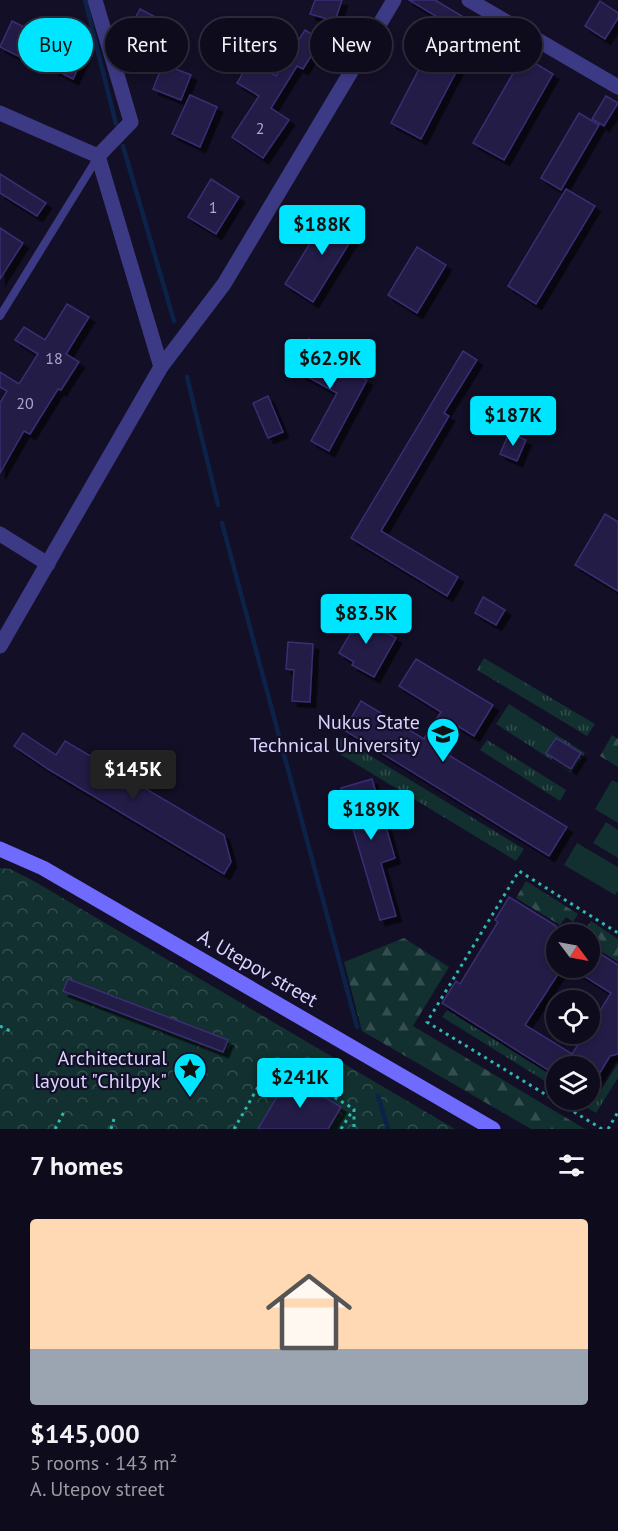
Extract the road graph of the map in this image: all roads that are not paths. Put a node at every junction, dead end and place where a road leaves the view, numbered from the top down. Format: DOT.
graph roads {
  1 [pos="95,0"];
  2 [pos="394,0"];
  3 [pos="469,0"];
  4 [pos="618,87"];
  5 [pos="0,113"];
  6 [pos="98,156"];
  7 [pos="0,316"];
  8 [pos="161,367"];
  9 [pos="0,534"];
  10 [pos="48,564"];
  11 [pos="0,646"];
  12 [pos="0,849"];
  13 [pos="493,1129"];
  1 -- 6 [label="street"];
  2 -- 8 [label="street"];
  3 -- 4 [label="street"];
  5 -- 6 [label="street"];
  6 -- 7 [label="lane"];
  6 -- 8 [label="street"];
  8 -- 10 [label="street"];
  9 -- 10 [label="street"];
  10 -- 11 [label="street"];
  12 -- 13 [label="main road, A. Utepov street"];
}
